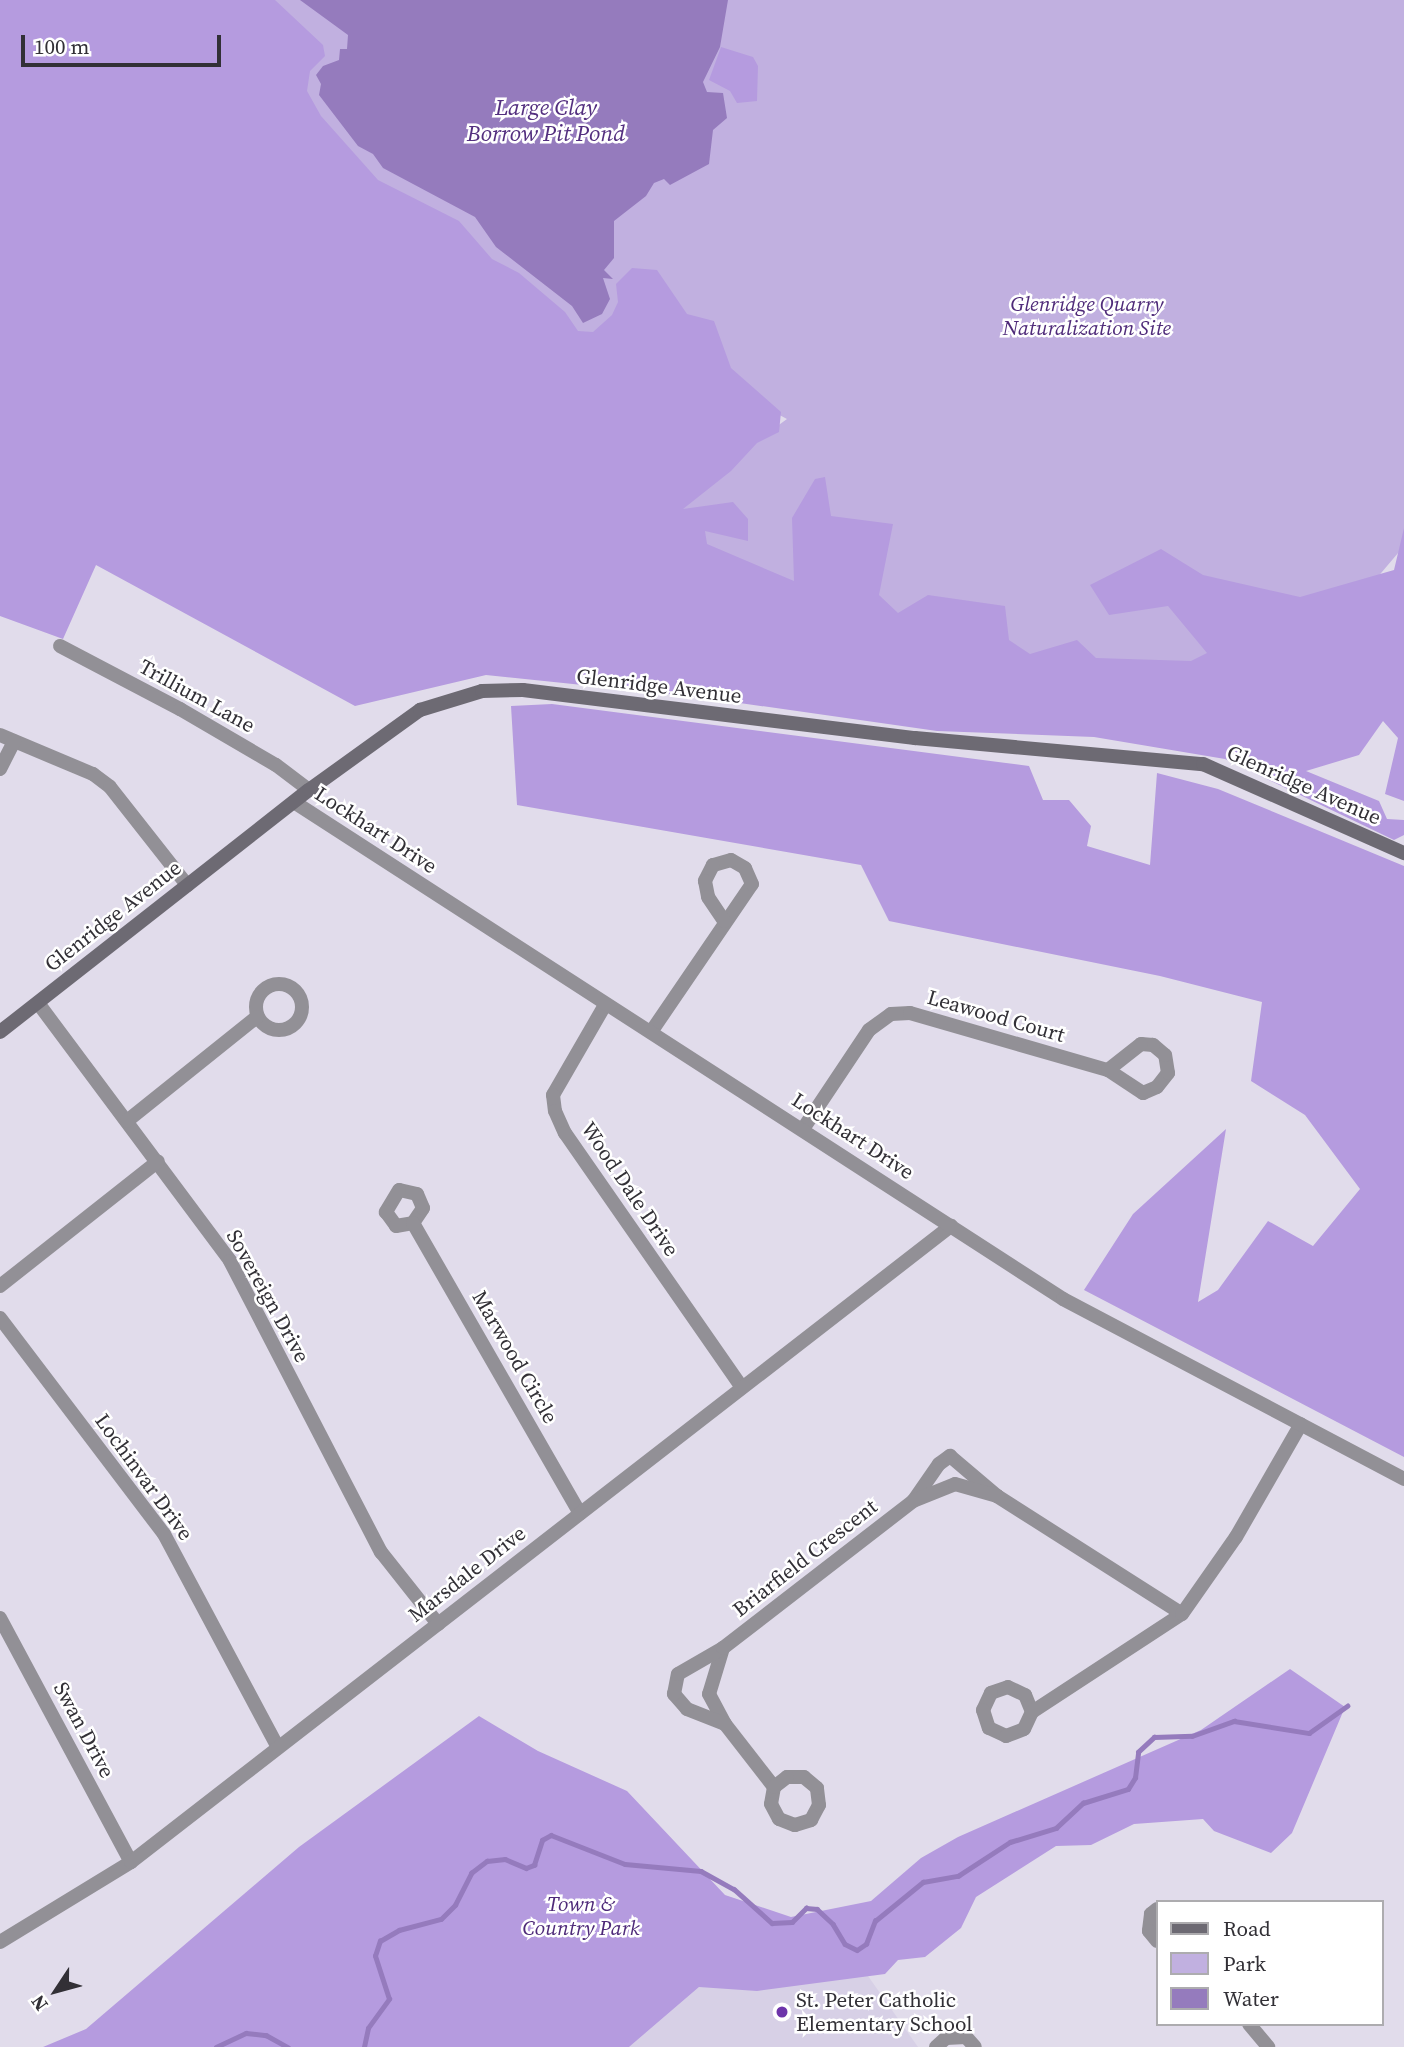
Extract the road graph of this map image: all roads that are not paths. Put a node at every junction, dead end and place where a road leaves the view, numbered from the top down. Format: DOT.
graph roads {
  1 [pos="60,646"];
  2 [pos="7,738"];
  3 [pos="0,769"];
  4 [pos="309,790"];
  5 [pos="294,802"];
  6 [pos="1404,853"];
  7 [pos="187,884"];
  8 [pos="724,921"];
  9 [pos="38,1003"];
  10 [pos="605,1005"];
  11 [pos="257,1017"];
  12 [pos="0,1032"];
  13 [pos="651,1032"];
  14 [pos="1108,1070"];
  15 [pos="128,1121"];
  16 [pos="803,1129"];
  17 [pos="158,1161"];
  18 [pos="414,1223"];
  19 [pos="951,1226"];
  20 [pos="0,1286"];
  21 [pos="0,1318"];
  22 [pos="742,1388"];
  23 [pos="1301,1424"];
  24 [pos="1404,1479"];
  25 [pos="998,1496"];
  26 [pos="913,1501"];
  27 [pos="580,1513"];
  28 [pos="1182,1614"];
  29 [pos="0,1618"];
  30 [pos="438,1624"];
  31 [pos="723,1648"];
  32 [pos="1032,1712"];
  33 [pos="725,1724"];
  34 [pos="277,1746"];
  35 [pos="774,1787"];
  36 [pos="131,1862"];
  37 [pos="1156,1910"];
  38 [pos="1156,1940"];
  39 [pos="0,1942"];
  40 [pos="1251,2026"];
  41 [pos="936,2047"];
  42 [pos="975,2047"];
  43 [pos="1268,2047"];
  1 -- 4 [label="street, Trillium Lane"];
  2 -- 3 [label="street"];
  2 -- 7 [label="street"];
  4 -- 5 [label="main road, Glenridge Avenue"];
  4 -- 6 [label="main road, Glenridge Avenue"];
  5 -- 7 [label="main road, Glenridge Avenue"];
  5 -- 10 [label="street, Lockhart Drive"];
  7 -- 9 [label="main road, Glenridge Avenue"];
  8 -- 13 [label="street"];
  9 -- 12 [label="main road, Glenridge Avenue"];
  9 -- 15 [label="street, Sovereign Drive"];
  10 -- 13 [label="street, Lockhart Drive"];
  10 -- 22 [label="street, Wood Dale Drive"];
  11 -- 15 [label="street"];
  13 -- 16 [label="street, Lockhart Drive"];
  14 -- 16 [label="street, Leawood Court"];
  15 -- 17 [label="street, Sovereign Drive"];
  16 -- 19 [label="street, Lockhart Drive"];
  17 -- 20 [label="street"];
  17 -- 30 [label="street, Sovereign Drive"];
  18 -- 27 [label="street, Marwood Circle"];
  19 -- 22 [label="street, Marsdale Drive"];
  19 -- 23 [label="street, Lockhart Drive"];
  21 -- 34 [label="street, Lochinvar Drive"];
  22 -- 27 [label="street, Marsdale Drive"];
  23 -- 24 [label="street, Lockhart Drive"];
  23 -- 28 [label="street"];
  25 -- 26 [label="street, Briarfield Crescent"];
  25 -- 26 [label="street, Briarfield Crescent"];
  25 -- 28 [label="street, Briarfield Crescent"];
  26 -- 31 [label="street, Briarfield Crescent"];
  27 -- 30 [label="street, Marsdale Drive"];
  28 -- 32 [label="street"];
  29 -- 36 [label="street, Swan Drive"];
  30 -- 34 [label="street, Marsdale Drive"];
  31 -- 33 [label="street"];
  31 -- 33 [label="street, Briarfield Crescent"];
  33 -- 35 [label="street"];
  34 -- 36 [label="street, Marsdale Drive"];
  36 -- 39 [label="street, Marsdale Drive"];
  37 -- 38 [label="street"];
  40 -- 43 [label="street"];
  41 -- 42 [label="street"];
}
